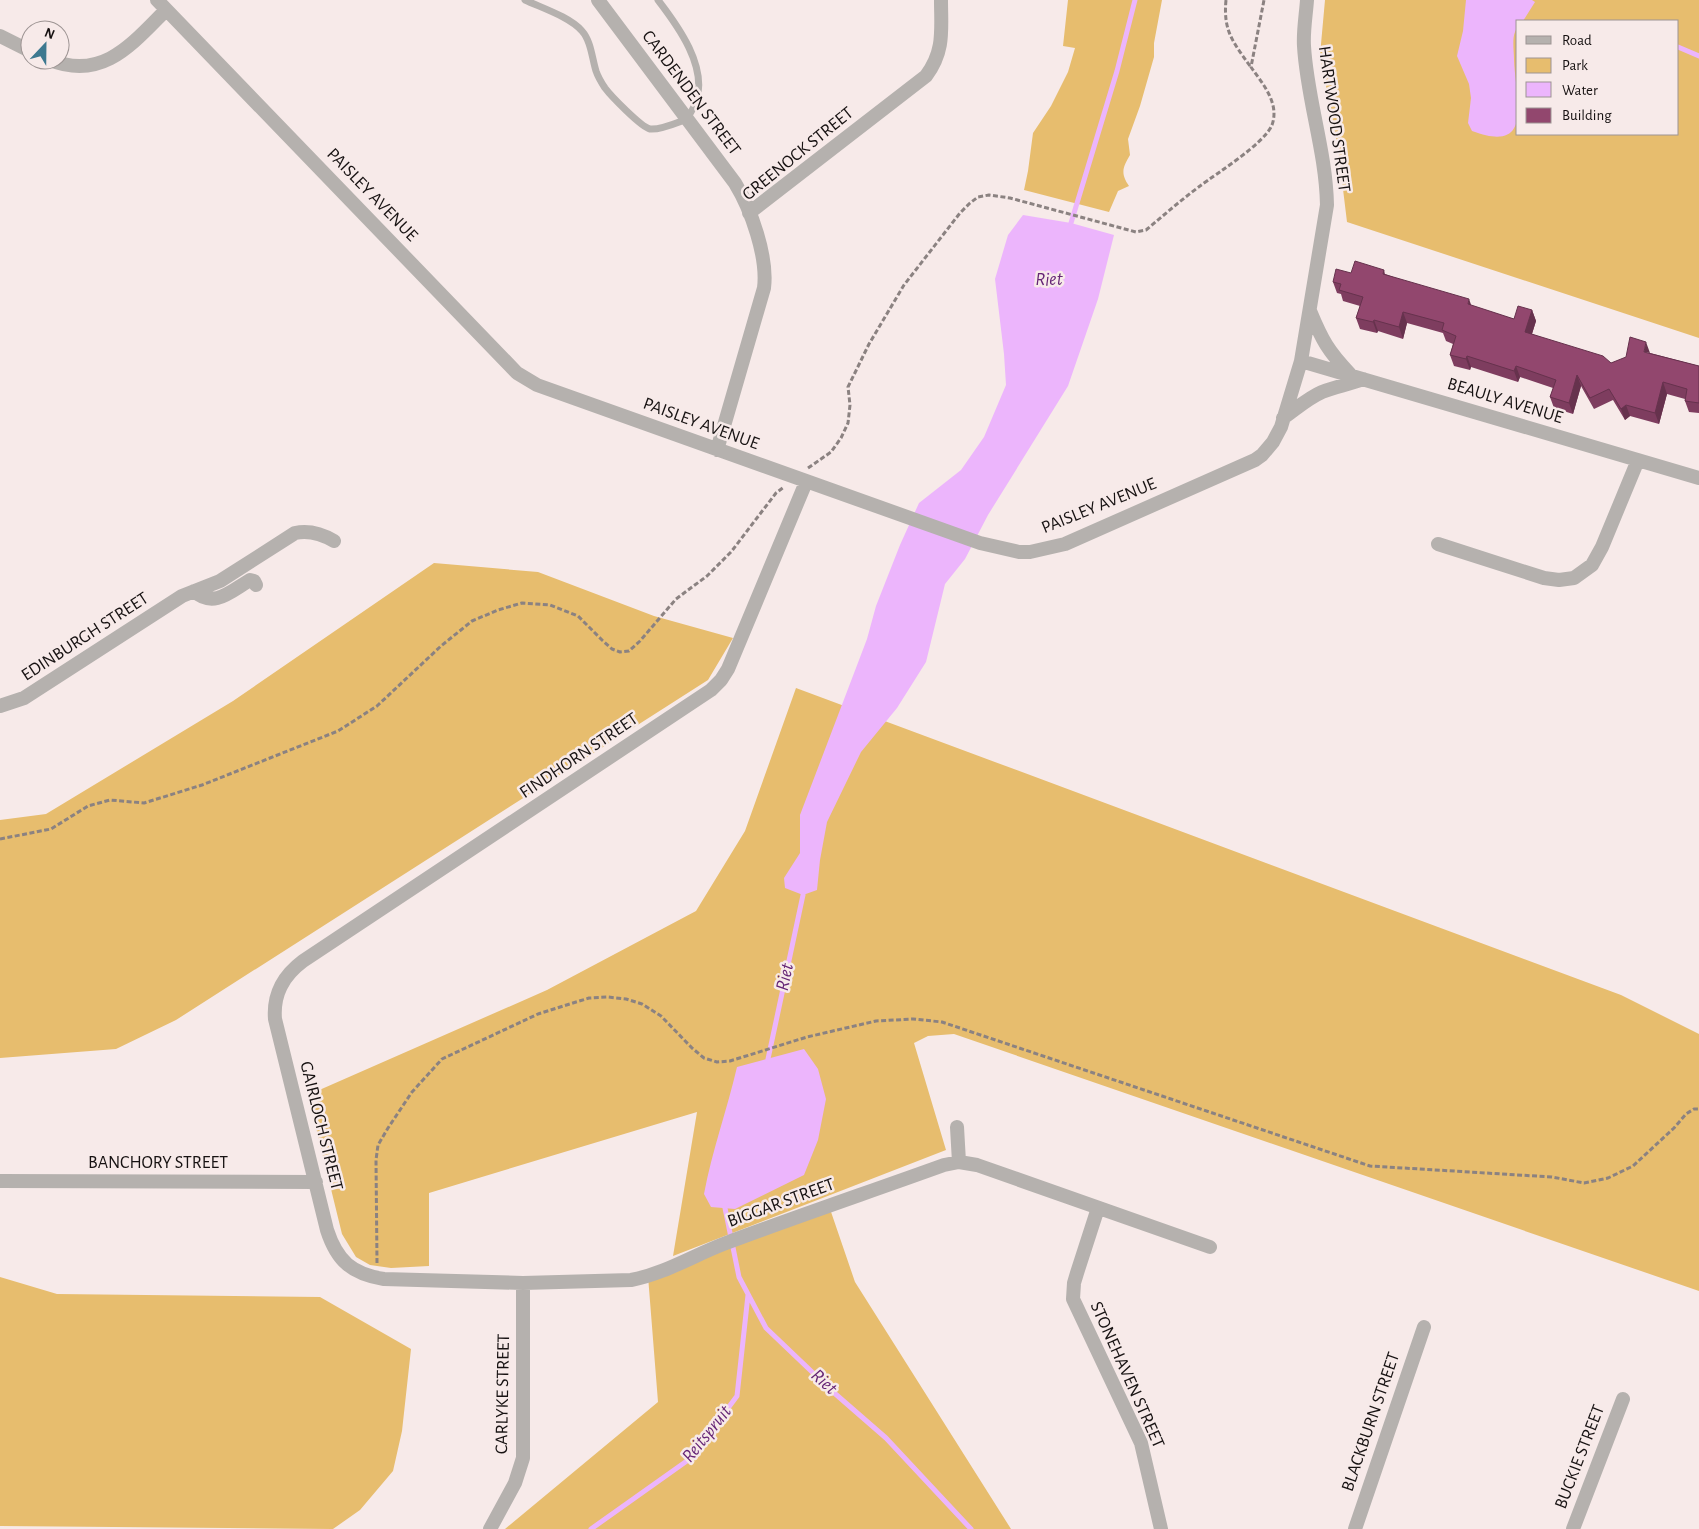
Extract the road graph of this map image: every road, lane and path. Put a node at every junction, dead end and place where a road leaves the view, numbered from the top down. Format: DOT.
graph roads {
  1 [pos="525,0"];
  2 [pos="598,0"];
  3 [pos="658,0"];
  4 [pos="941,0"];
  5 [pos="1226,0"];
  6 [pos="1264,0"];
  7 [pos="1307,0"];
  8 [pos="162,5"];
  9 [pos="0,36"];
  10 [pos="20,45"];
  11 [pos="70,65"];
  12 [pos="1251,66"];
  13 [pos="687,119"];
  14 [pos="749,213"];
  15 [pos="1310,310"];
  16 [pos="1301,360"];
  17 [pos="1357,377"];
  18 [pos="1283,418"];
  19 [pos="717,450"];
  20 [pos="1638,460"];
  21 [pos="1699,478"];
  22 [pos="800,480"];
  23 [pos="334,541"];
  24 [pos="1438,544"];
  25 [pos="256,584"];
  26 [pos="191,593"];
  27 [pos="0,706"];
  28 [pos="0,839"];
  29 [pos="281,984"];
  30 [pos="1699,1109"];
  31 [pos="957,1127"];
  32 [pos="959,1162"];
  33 [pos="0,1181"];
  34 [pos="316,1182"];
  35 [pos="1098,1208"];
  36 [pos="1210,1247"];
  37 [pos="354,1270"];
  38 [pos="377,1278"];
  39 [pos="523,1283"];
  40 [pos="1424,1328"];
  41 [pos="1623,1399"];
  42 [pos="490,1529"];
  43 [pos="1161,1529"];
  44 [pos="1355,1529"];
  45 [pos="1573,1529"];
  1 -- 13 [label="lane"];
  2 -- 13 [label="street, CARDENDEN STREET"];
  3 -- 13 [label="lane"];
  4 -- 14 [label="street, GREENOCK STREET"];
  5 -- 12 [label="path"];
  6 -- 12 [label="path"];
  7 -- 15 [label="street, HARTWOOD STREET"];
  8 -- 11 [label="street"];
  8 -- 19 [label="street, PAISLEY AVENUE"];
  9 -- 10 [label="street"];
  12 -- 22 [label="path"];
  13 -- 14 [label="street, CARDENDEN STREET"];
  14 -- 19 [label="street, GREENOCK STREET"];
  15 -- 16 [label="street, HARTWOOD STREET"];
  15 -- 17 [label="street"];
  16 -- 17 [label="street, BEAULY AVENUE"];
  16 -- 18 [label="street, PAISLEY AVENUE"];
  17 -- 18 [label="street"];
  17 -- 20 [label="street, BEAULY AVENUE"];
  18 -- 22 [label="street, PAISLEY AVENUE"];
  19 -- 22 [label="street, PAISLEY AVENUE"];
  20 -- 21 [label="street, BEAULY AVENUE"];
  20 -- 24 [label="street"];
  22 -- 28 [label="path"];
  22 -- 29 [label="street, FINDHORN STREET"];
  23 -- 26 [label="street, EDINBURGH STREET"];
  25 -- 26 [label="street"];
  26 -- 27 [label="street, EDINBURGH STREET"];
  29 -- 34 [label="street, GAIRLOCH STREET"];
  30 -- 38 [label="path"];
  31 -- 32 [label="street"];
  32 -- 35 [label="street, BIGGAR STREET"];
  32 -- 39 [label="street, BIGGAR STREET"];
  33 -- 34 [label="street, BANCHORY STREET"];
  34 -- 37 [label="street, GAIRLOCH STREET"];
  35 -- 36 [label="street, BIGGAR STREET"];
  35 -- 43 [label="street, STONEHAVEN STREET"];
  37 -- 38 [label="street, BIGGAR STREET"];
  38 -- 39 [label="street, BIGGAR STREET"];
  39 -- 42 [label="street, CARLYKE STREET"];
  40 -- 44 [label="street, BLACKBURN STREET"];
  41 -- 45 [label="street, BUCKIE STREET"];
}
